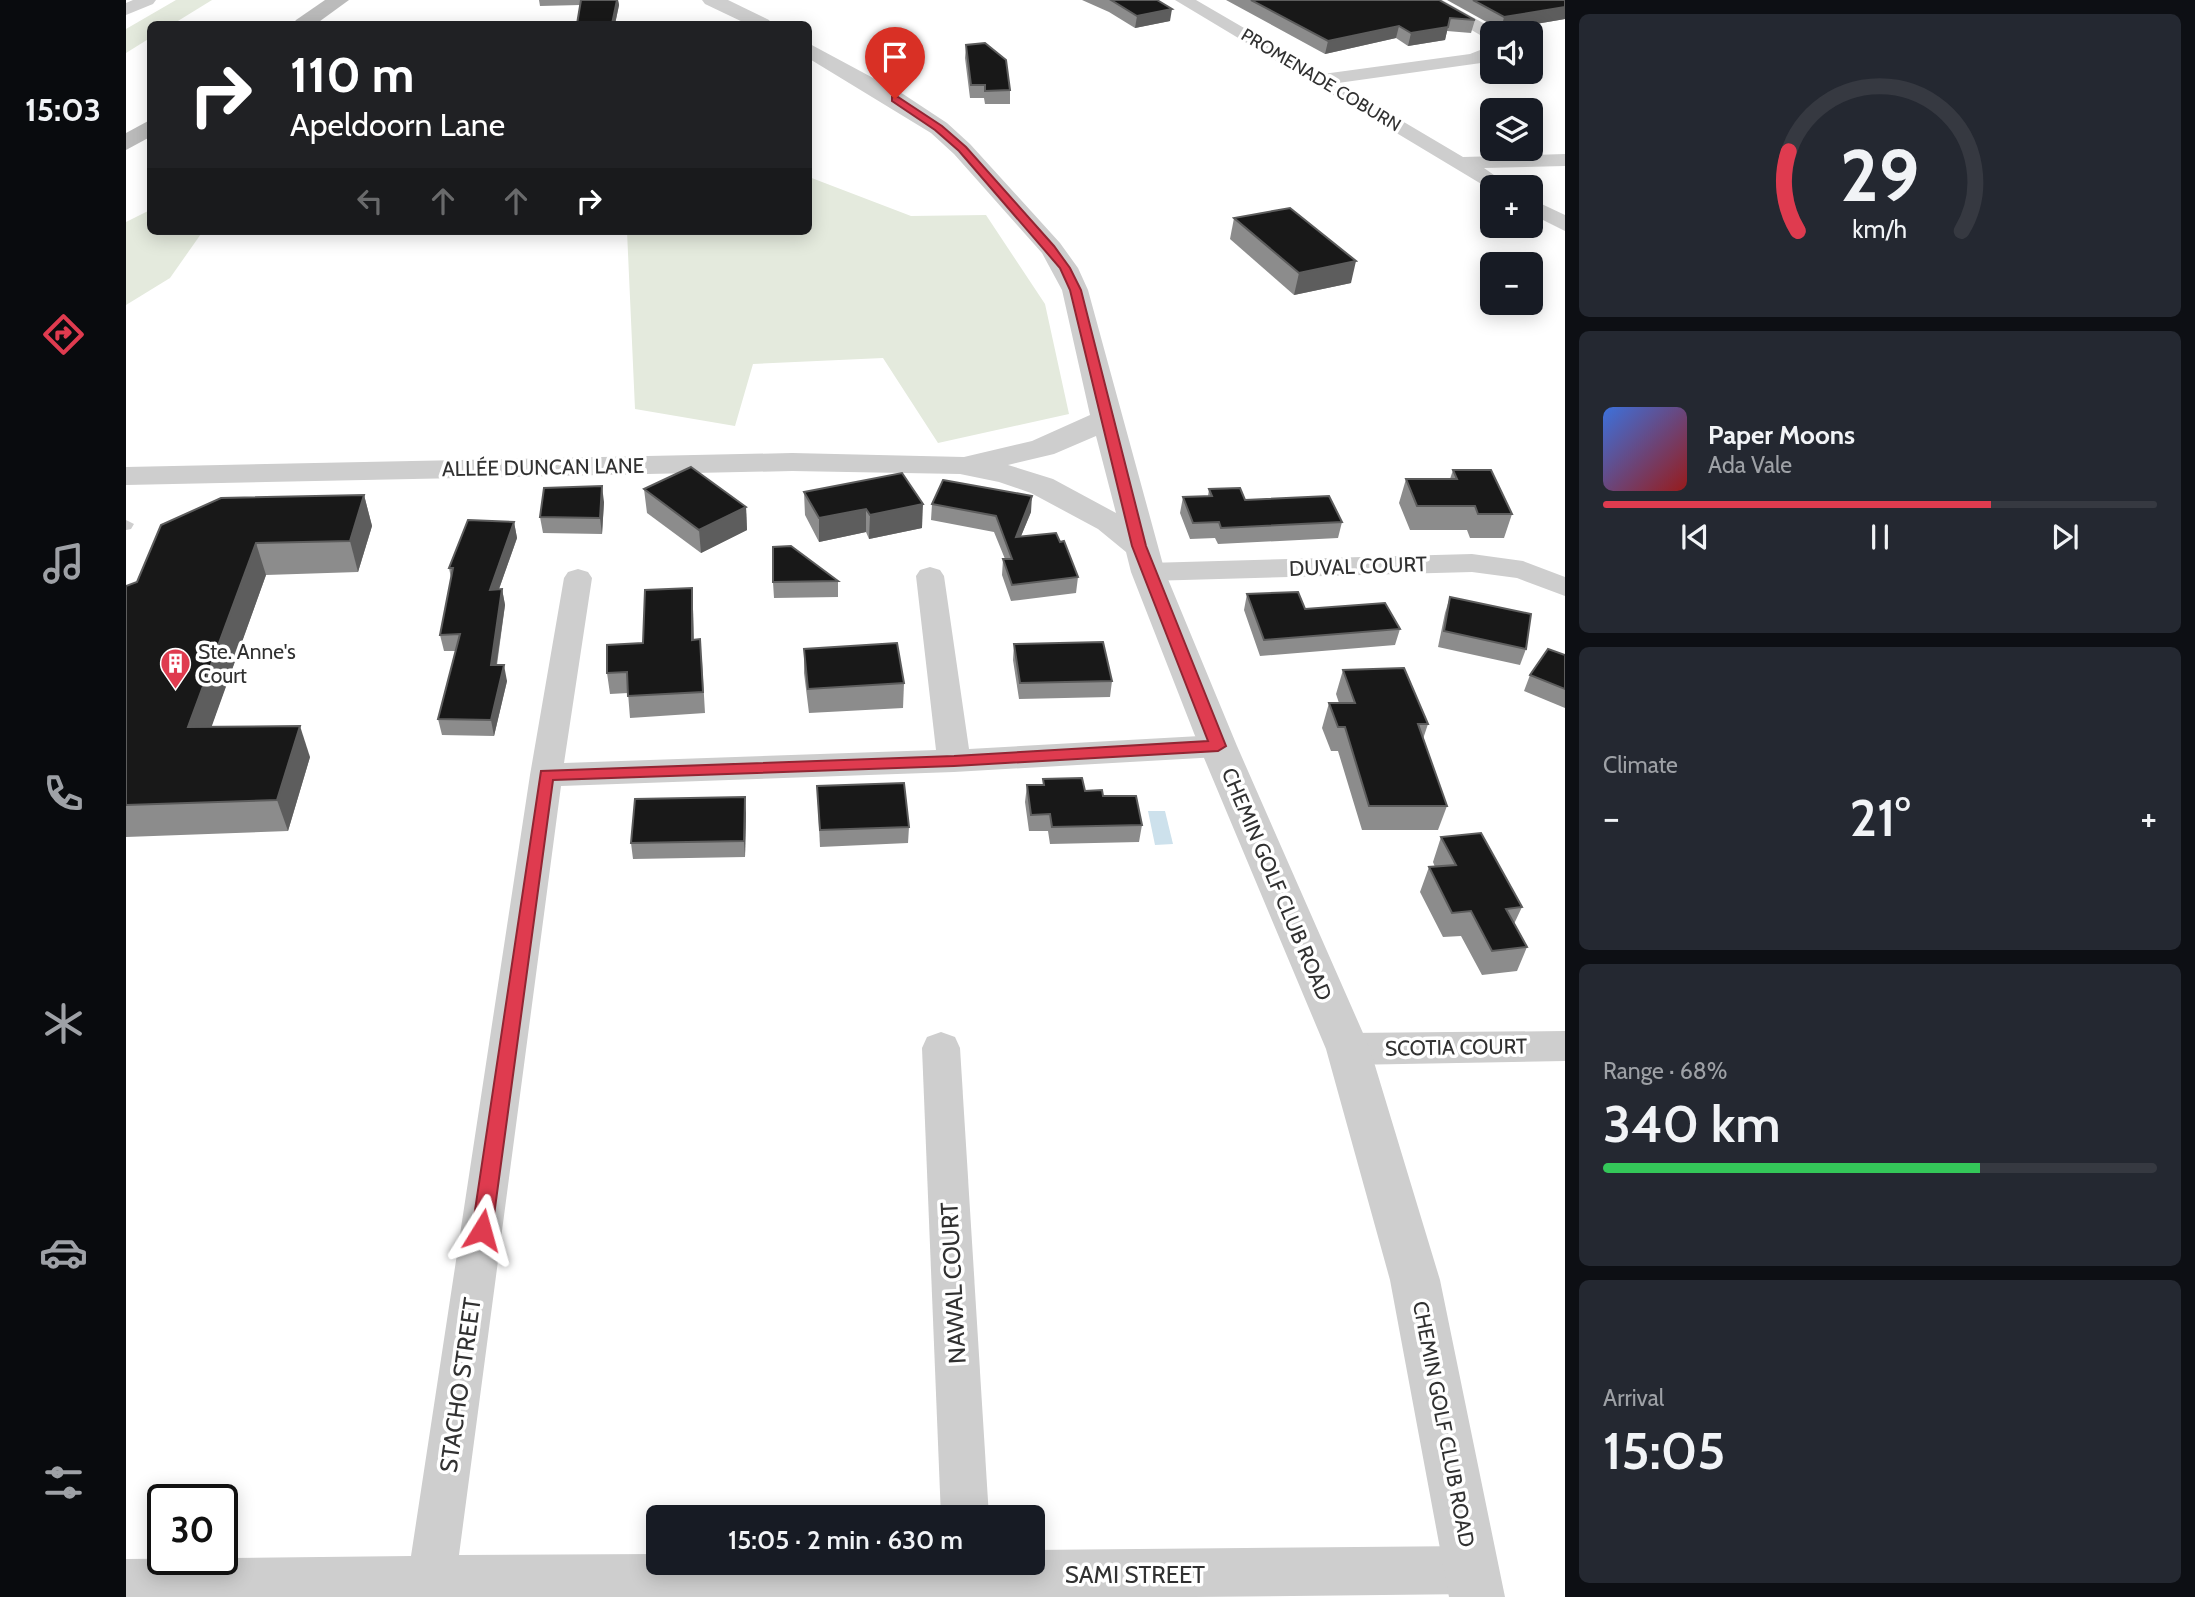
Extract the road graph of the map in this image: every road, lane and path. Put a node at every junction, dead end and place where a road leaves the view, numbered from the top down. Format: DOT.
graph roads {
  1 [pos="147,0"];
  2 [pos="315,0"];
  3 [pos="339,0"];
  4 [pos="712,0"];
  5 [pos="1184,0"];
  6 [pos="1429,0"];
  7 [pos="126,9"];
  8 [pos="296,21"];
  9 [pos="298,21"];
  10 [pos="756,21"];
  11 [pos="1480,28"];
  12 [pos="812,51"];
  13 [pos="1480,56"];
  14 [pos="1321,80"];
  15 [pos="147,114"];
  16 [pos="126,128"];
  17 [pos="147,129"];
  18 [pos="126,143"];
  19 [pos="1565,160"];
  20 [pos="1457,163"];
  21 [pos="1480,176"];
  22 [pos="1543,212"];
  23 [pos="1565,224"];
  24 [pos="1106,418"];
  25 [pos="960,465"];
  26 [pos="126,477"];
  27 [pos="1143,559"];
  28 [pos="930,576"];
  29 [pos="578,578"];
  30 [pos="1565,587"];
  31 [pos="1218,746"];
  32 [pos="954,761"];
  33 [pos="546,775"];
  34 [pos="1565,1045"];
  35 [pos="941,1048"];
  36 [pos="1348,1049"];
  37 [pos="964,1505"];
  38 [pos="1045,1571"];
  39 [pos="646,1575"];
  40 [pos="432,1579"];
  41 [pos="126,1583"];
  42 [pos="1475,1583"];
  1 -- 7 [label="street"];
  2 -- 8 [label="main road"];
  3 -- 9 [label="main road"];
  4 -- 10 [label="street"];
  5 -- 14 [label="street, PROMENADE COBURN"];
  6 -- 11 [label="street"];
  12 -- 24 [label="street, CHEMIN GOLF CLUB ROAD"];
  13 -- 14 [label="street"];
  14 -- 20 [label="street, PROMENADE COBURN"];
  15 -- 16 [label="main road"];
  17 -- 18 [label="main road"];
  19 -- 20 [label="street"];
  20 -- 21 [label="street, PROMENADE COBURN"];
  22 -- 23 [label="street"];
  24 -- 25 [label="street"];
  24 -- 27 [label="street, CHEMIN GOLF CLUB ROAD"];
  25 -- 26 [label="street, ALLÉE DUNCAN LANE"];
  25 -- 27 [label="street"];
  27 -- 30 [label="street, DUVAL COURT"];
  27 -- 31 [label="street, CHEMIN GOLF CLUB ROAD"];
  28 -- 32 [label="street"];
  29 -- 33 [label="street, STACHO STREET"];
  31 -- 32 [label="street"];
  31 -- 36 [label="street, CHEMIN GOLF CLUB ROAD"];
  32 -- 33 [label="street"];
  33 -- 40 [label="street, STACHO STREET"];
  34 -- 36 [label="street, SCOTIA COURT"];
  35 -- 37 [label="street, NAWAL COURT"];
  36 -- 42 [label="street, CHEMIN GOLF CLUB ROAD"];
  38 -- 42 [label="street, SAMI STREET"];
  39 -- 40 [label="street, SAMI STREET"];
  40 -- 41 [label="street, SAMI STREET"];
}
